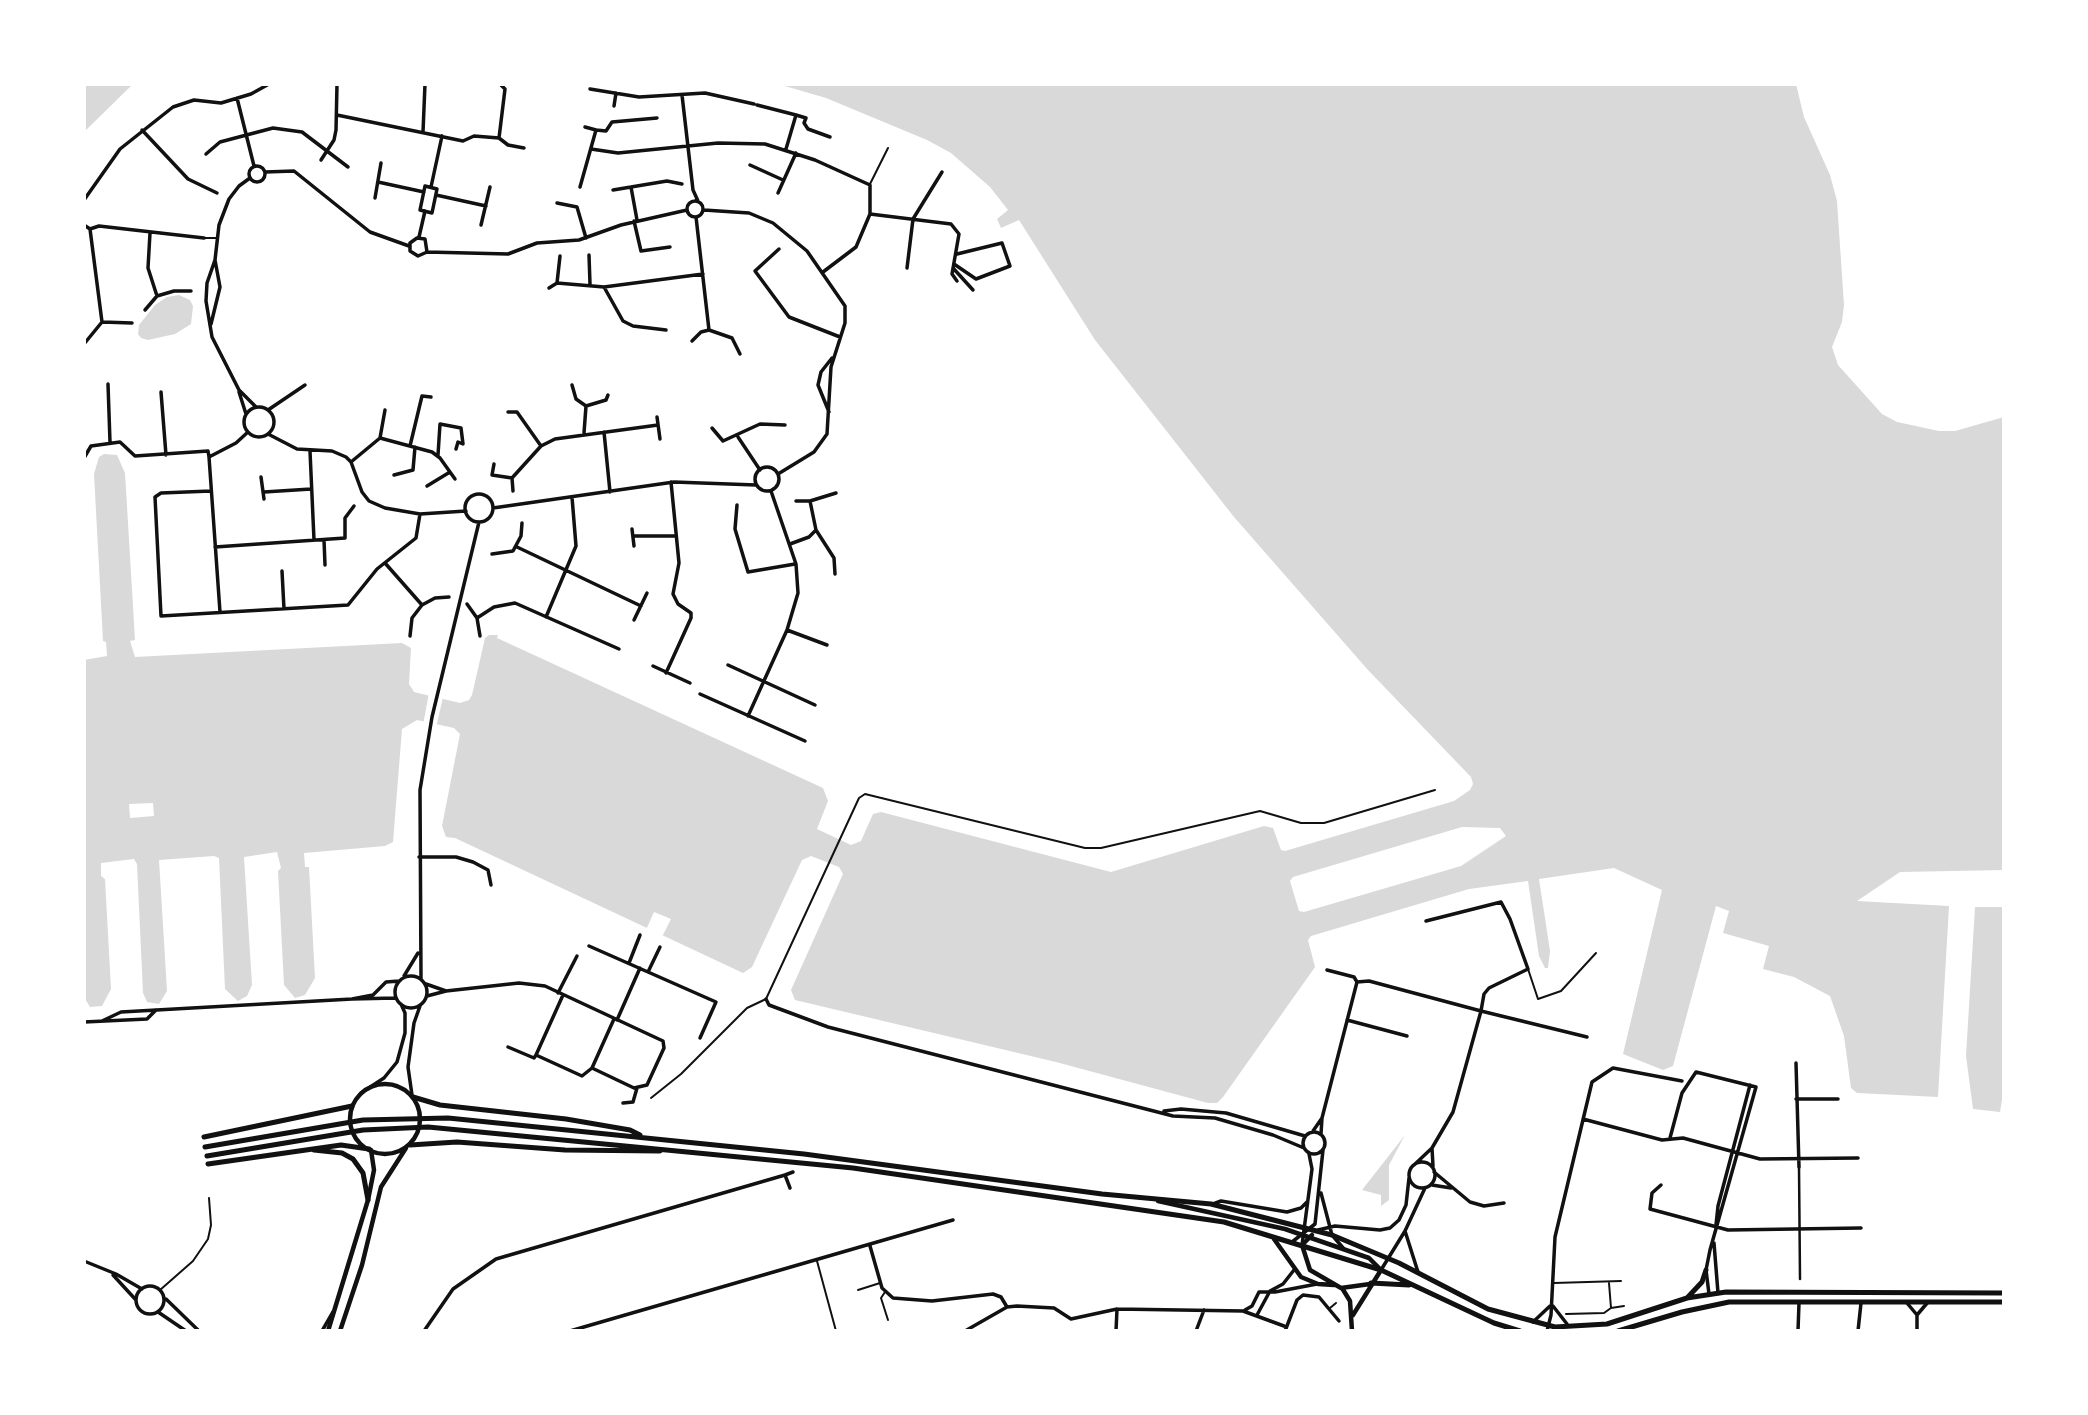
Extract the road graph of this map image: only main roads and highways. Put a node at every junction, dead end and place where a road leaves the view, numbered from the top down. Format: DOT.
graph roads {
  1 [pos="412,1096"];
  2 [pos="351,1110"];
  3 [pos="204,1137"];
  4 [pos="645,1137"];
  5 [pos="408,1146"];
  6 [pos="205,1147"];
  7 [pos="314,1150"];
  8 [pos="370,1150"];
  9 [pos="691,1151"];
  10 [pos="207,1156"];
  11 [pos="208,1164"];
  12 [pos="368,1200"];
  13 [pos="1706,1270"];
  14 [pos="1371,1283"];
  15 [pos="1412,1285"];
  16 [pos="1718,1293"];
  17 [pos="2004,1293"];
  18 [pos="1709,1294"];
  19 [pos="1688,1298"];
  20 [pos="2004,1303"];
  21 [pos="1715,1304"];
  22 [pos="1548,1329"];
  23 [pos="1626,1330"];
  24 [pos="1520,1331"];
  25 [pos="1618,1331"];
  1 -- 4 [label="main road"];
  2 -- 3 [label="main road"];
  4 -- 6 [label="main road"];
  4 -- 22 [label="main road"];
  5 -- 9 [label="main road"];
  7 -- 8 [label="main road"];
  7 -- 11 [label="main road"];
  7 -- 12 [label="main road"];
  9 -- 10 [label="main road"];
  9 -- 15 [label="main road"];
  13 -- 19 [label="main road"];
  14 -- 15 [label="main road"];
  15 -- 24 [label="main road"];
  16 -- 17 [label="main road"];
  16 -- 18 [label="main road"];
  16 -- 21 [label="main road"];
  18 -- 19 [label="main road"];
  18 -- 21 [label="main road"];
  19 -- 22 [label="main road"];
  20 -- 21 [label="main road"];
  21 -- 23 [label="main road"];
  23 -- 25 [label="main road"];
}
